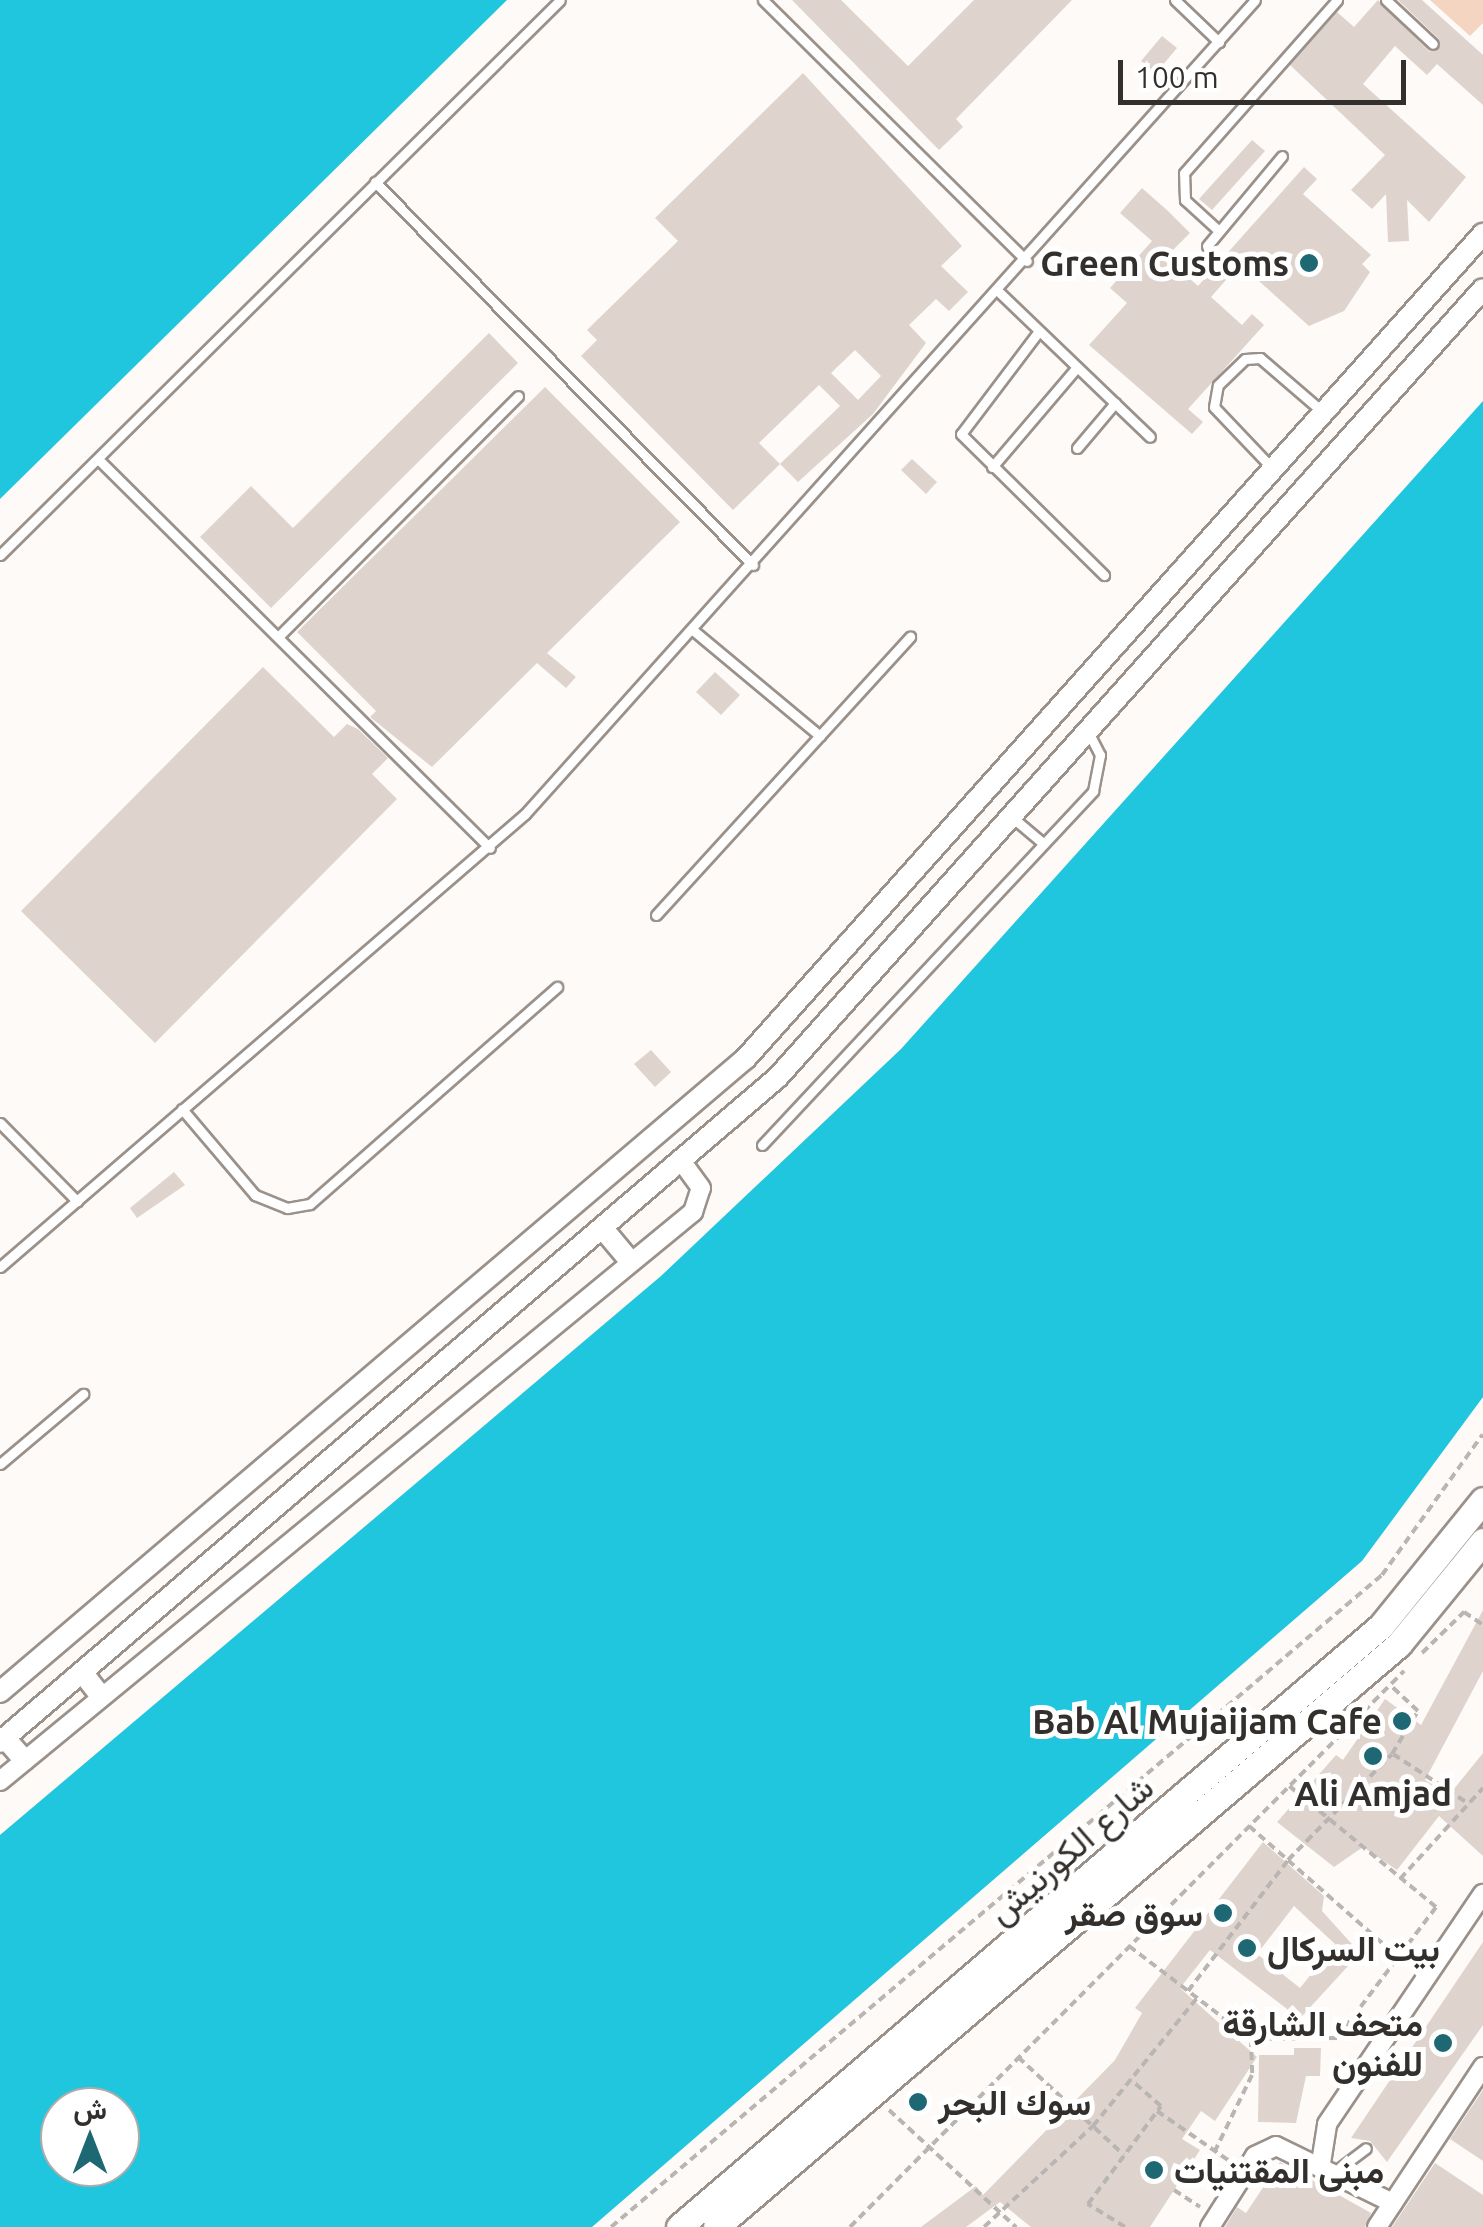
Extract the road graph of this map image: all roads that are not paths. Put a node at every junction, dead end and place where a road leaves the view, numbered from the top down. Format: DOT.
graph roads {
  1 [pos="560,0"];
  2 [pos="763,0"];
  3 [pos="1174,0"];
  4 [pos="1255,0"];
  5 [pos="1337,0"];
  6 [pos="1386,0"];
  7 [pos="1219,42"];
  8 [pos="1433,44"];
  9 [pos="1282,156"];
  10 [pos="374,182"];
  11 [pos="1219,231"];
  12 [pos="1483,234"];
  13 [pos="1206,246"];
  14 [pos="1027,260"];
  15 [pos="1483,289"];
  16 [pos="999,292"];
  17 [pos="1040,331"];
  18 [pos="1077,367"];
  19 [pos="518,396"];
  20 [pos="1115,403"];
  21 [pos="1326,414"];
  22 [pos="1150,437"];
  23 [pos="1077,448"];
  24 [pos="98,459"];
  25 [pos="992,467"];
  26 [pos="1275,472"];
  27 [pos="0,555"];
  28 [pos="753,565"];
  29 [pos="1104,575"];
  30 [pos="694,631"];
  31 [pos="278,638"];
  32 [pos="910,638"];
  33 [pos="1088,734"];
  34 [pos="820,736"];
  35 [pos="1013,818"];
  36 [pos="1044,844"];
  37 [pos="490,848"];
  38 [pos="656,915"];
  39 [pos="557,987"];
  40 [pos="182,1109"];
  41 [pos="0,1122"];
  42 [pos="10,1133"];
  43 [pos="0,1142"];
  44 [pos="762,1145"];
  45 [pos="683,1163"];
  46 [pos="77,1202"];
  47 [pos="604,1230"];
  48 [pos="630,1261"];
  49 [pos="0,1267"];
  50 [pos="83,1394"];
  51 [pos="0,1464"];
  52 [pos="1483,1500"];
  53 [pos="1483,1541"];
  54 [pos="82,1672"];
  55 [pos="0,1692"];
  56 [pos="100,1695"];
  57 [pos="2,1740"];
  58 [pos="24,1760"];
  59 [pos="0,1780"];
  60 [pos="1483,1894"];
  61 [pos="1483,2067"];
  62 [pos="1366,2148"];
  63 [pos="1328,2166"];
  64 [pos="1393,2203"];
  65 [pos="1213,2222"];
  66 [pos="720,2225"];
  67 [pos="679,2227"];
  68 [pos="1378,2227"];
  1 -- 10 [label="lane"];
  2 -- 14 [label="lane"];
  3 -- 7 [label="lane"];
  4 -- 7 [label="lane"];
  5 -- 11 [label="lane"];
  6 -- 8 [label="lane"];
  7 -- 14 [label="lane"];
  9 -- 11 [label="lane"];
  10 -- 24 [label="lane"];
  10 -- 28 [label="lane"];
  11 -- 13 [label="lane"];
  12 -- 21 [label="street"];
  14 -- 16 [label="lane"];
  15 -- 33 [label="street"];
  16 -- 17 [label="lane"];
  16 -- 28 [label="lane"];
  17 -- 18 [label="lane"];
  17 -- 25 [label="lane"];
  18 -- 20 [label="lane"];
  18 -- 25 [label="lane"];
  19 -- 31 [label="lane"];
  20 -- 22 [label="lane"];
  20 -- 23 [label="lane"];
  21 -- 26 [label="street"];
  21 -- 26 [label="lane"];
  24 -- 27 [label="lane"];
  24 -- 31 [label="lane"];
  25 -- 29 [label="lane"];
  26 -- 55 [label="street"];
  28 -- 30 [label="lane"];
  30 -- 34 [label="lane"];
  30 -- 37 [label="lane"];
  31 -- 37 [label="lane"];
  32 -- 34 [label="lane"];
  33 -- 35 [label="street"];
  33 -- 36 [label="lane"];
  34 -- 38 [label="lane"];
  35 -- 36 [label="lane"];
  35 -- 45 [label="street"];
  36 -- 44 [label="lane"];
  37 -- 40 [label="lane"];
  39 -- 40 [label="lane"];
  40 -- 46 [label="lane"];
  41 -- 42 [label="lane"];
  42 -- 43 [label="lane"];
  42 -- 46 [label="lane"];
  45 -- 47 [label="street"];
  45 -- 48 [label="street"];
  46 -- 49 [label="lane"];
  47 -- 48 [label="street"];
  47 -- 54 [label="street"];
  48 -- 56 [label="street"];
  50 -- 51 [label="lane"];
  52 -- 67 [label="main road, شارع الكورنيش"];
  53 -- 66 [label="main road, شارع الكورنيش"];
  54 -- 56 [label="street"];
  54 -- 57 [label="street"];
  56 -- 58 [label="street"];
  57 -- 58 [label="street"];
  58 -- 59 [label="street"];
  60 -- 63 [label="street"];
  61 -- 64 [label="street"];
  62 -- 63 [label="lane"];
  63 -- 64 [label="street"];
  63 -- 65 [label="street"];
  64 -- 68 [label="street"];
}
